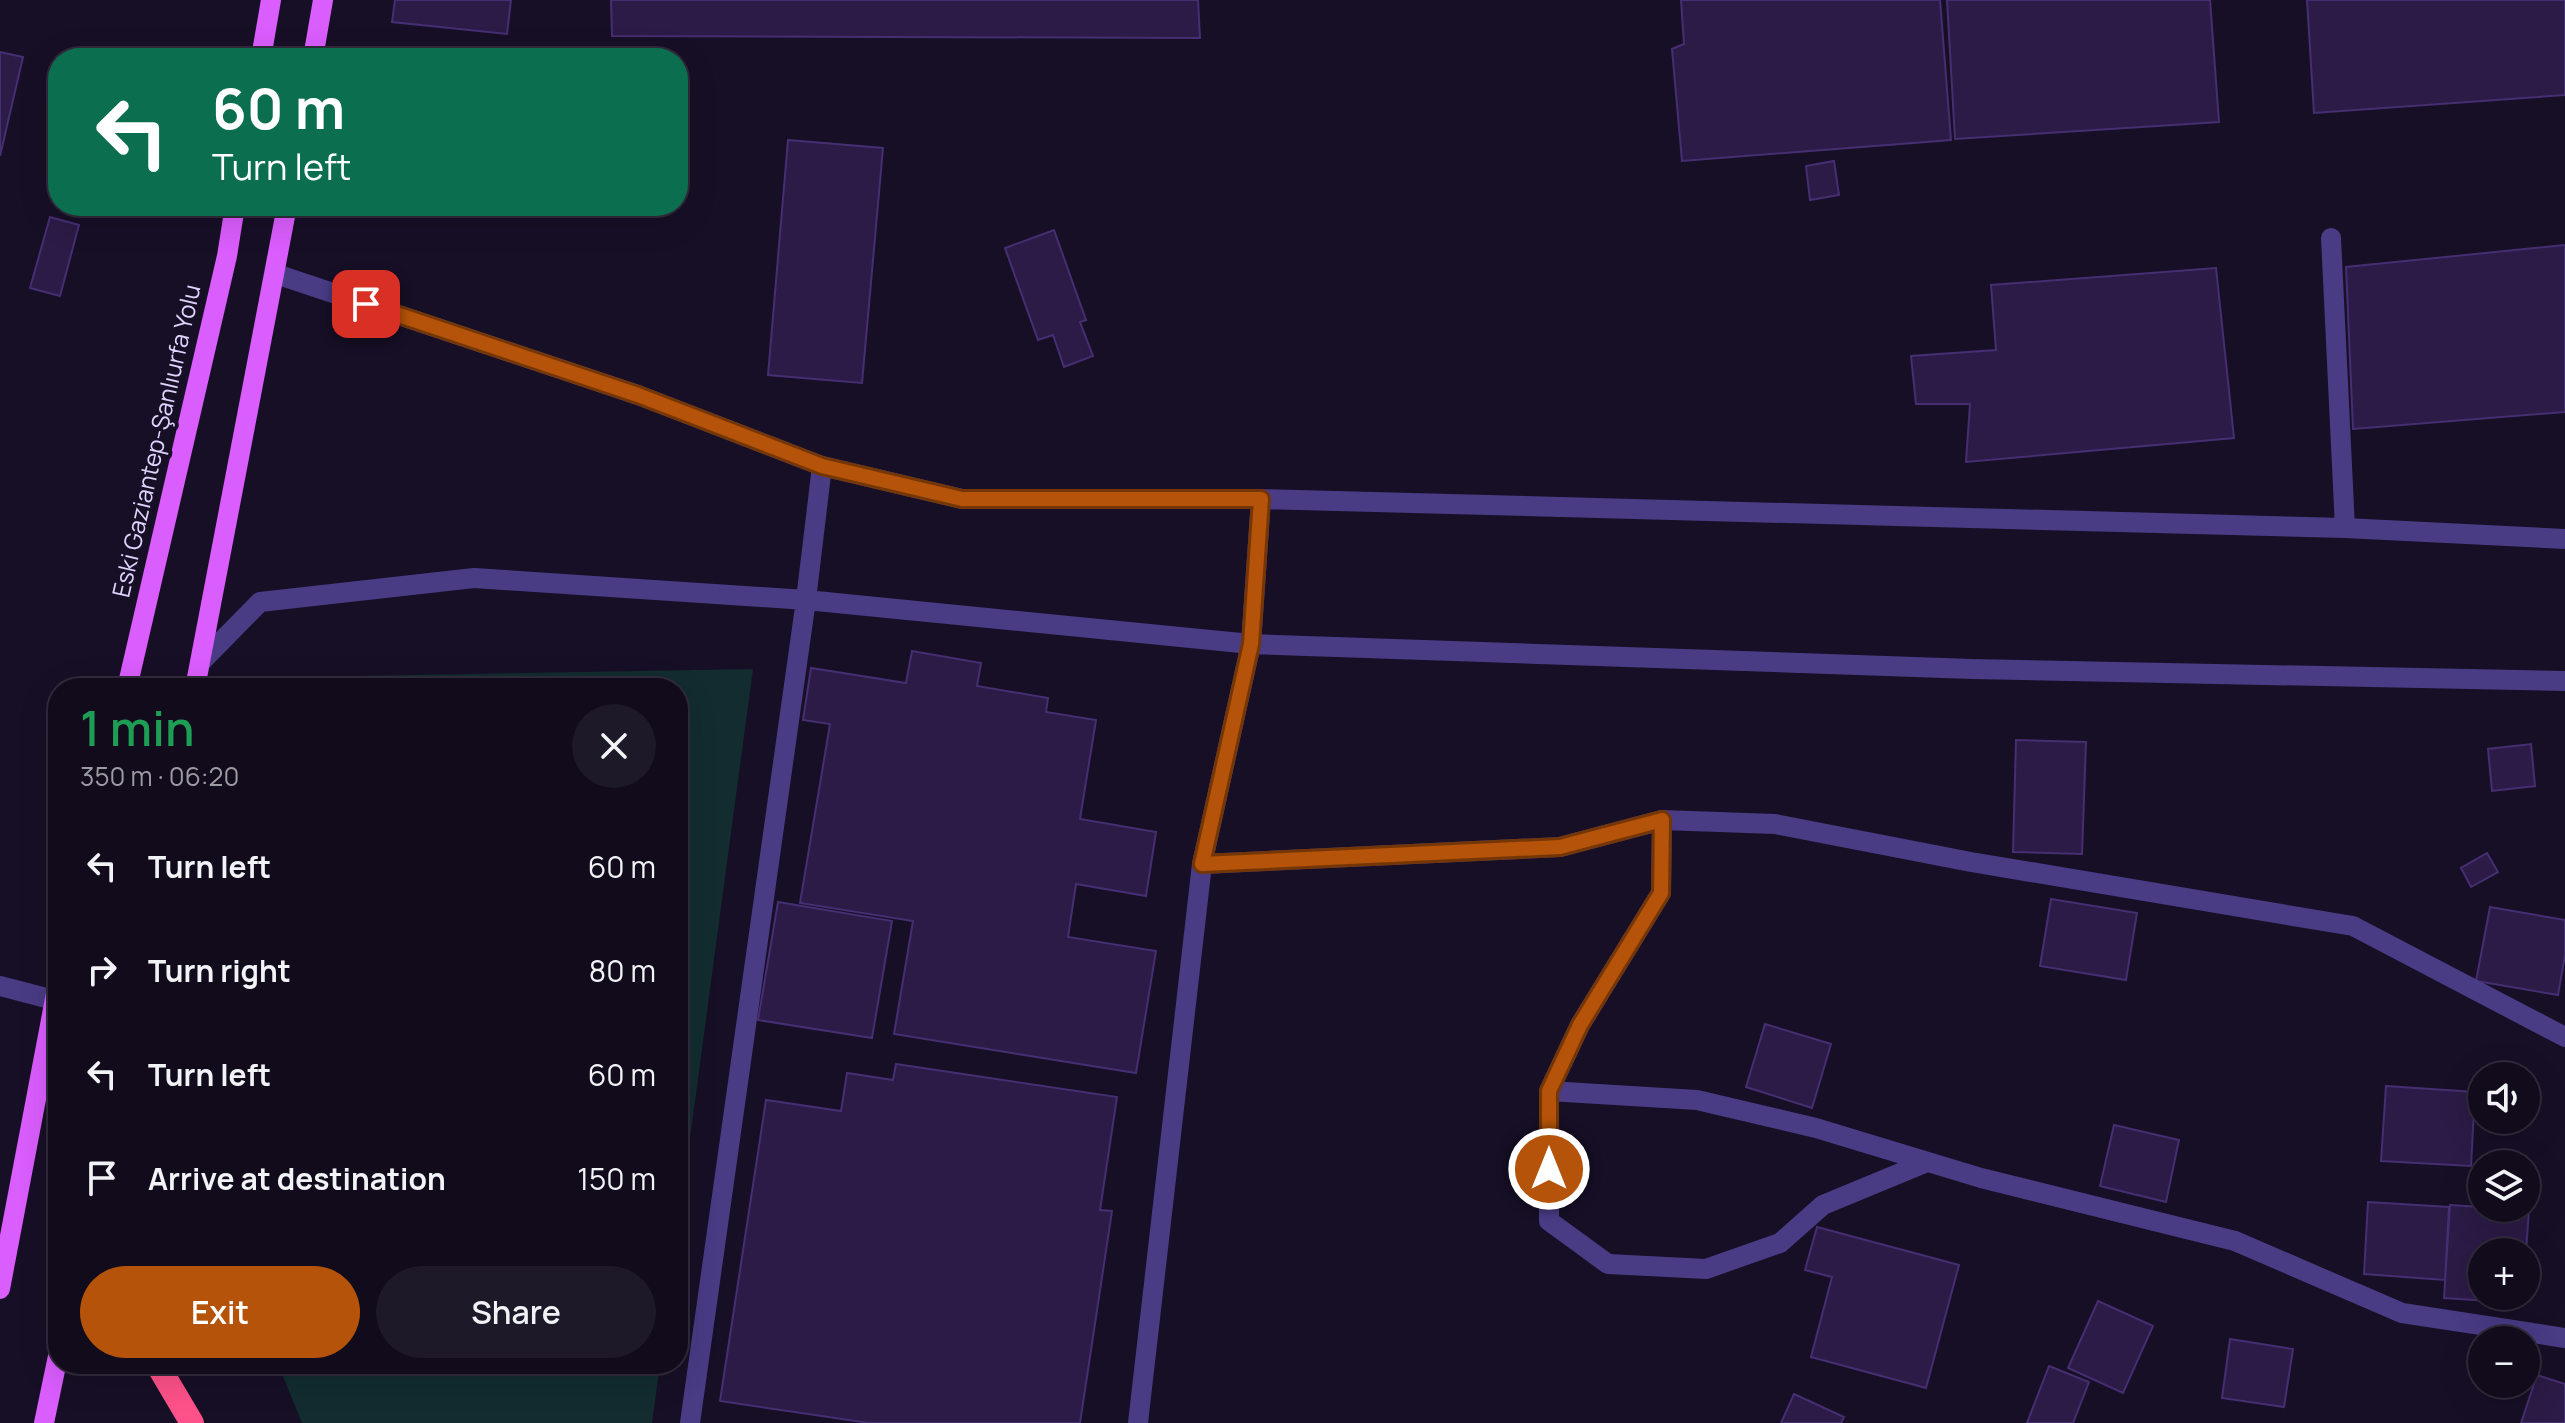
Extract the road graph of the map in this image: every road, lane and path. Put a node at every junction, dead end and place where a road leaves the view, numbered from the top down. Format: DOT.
graph roads {
  1 [pos="271,0"];
  2 [pos="323,0"];
  3 [pos="263,48"];
  4 [pos="315,48"];
  5 [pos="233,216"];
  6 [pos="285,216"];
  7 [pos="2331,238"];
  8 [pos="276,274"];
  9 [pos="822,466"];
  10 [pos="1261,499"];
  11 [pos="2345,528"];
  12 [pos="2565,539"];
  13 [pos="806,600"];
  14 [pos="1251,644"];
  15 [pos="201,662"];
  16 [pos="129,678"];
  17 [pos="197,678"];
  18 [pos="2565,681"];
  19 [pos="1662,820"];
  20 [pos="1202,864"];
  21 [pos="0,986"];
  22 [pos="48,991"];
  23 [pos="48,1034"];
  24 [pos="2565,1037"];
  25 [pos="1549,1091"];
  26 [pos="1927,1162"];
  27 [pos="0,1289"];
  28 [pos="2565,1338"];
  29 [pos="54,1374"];
  30 [pos="163,1374"];
  31 [pos="44,1423"];
  32 [pos="192,1423"];
  33 [pos="690,1423"];
  34 [pos="1138,1423"];
  1 -- 3 [label="main road"];
  2 -- 4 [label="main road"];
  5 -- 16 [label="main road, Eski Gaziantep-Şanlıurfa Yolu"];
  6 -- 8 [label="main road"];
  7 -- 11 [label="street"];
  8 -- 9 [label="street"];
  8 -- 15 [label="main road"];
  9 -- 10 [label="street"];
  9 -- 13 [label="street"];
  10 -- 11 [label="street"];
  10 -- 14 [label="street"];
  11 -- 12 [label="street"];
  13 -- 14 [label="street"];
  13 -- 15 [label="street"];
  13 -- 33 [label="street"];
  14 -- 18 [label="street"];
  14 -- 20 [label="street"];
  15 -- 17 [label="main road"];
  19 -- 20 [label="street"];
  19 -- 24 [label="street"];
  19 -- 25 [label="street"];
  20 -- 34 [label="street"];
  21 -- 22 [label="street"];
  23 -- 27 [label="main road"];
  25 -- 26 [label="street"];
  25 -- 26 [label="street"];
  26 -- 28 [label="street"];
  29 -- 31 [label="main road"];
  30 -- 32 [label="highway"];
}
